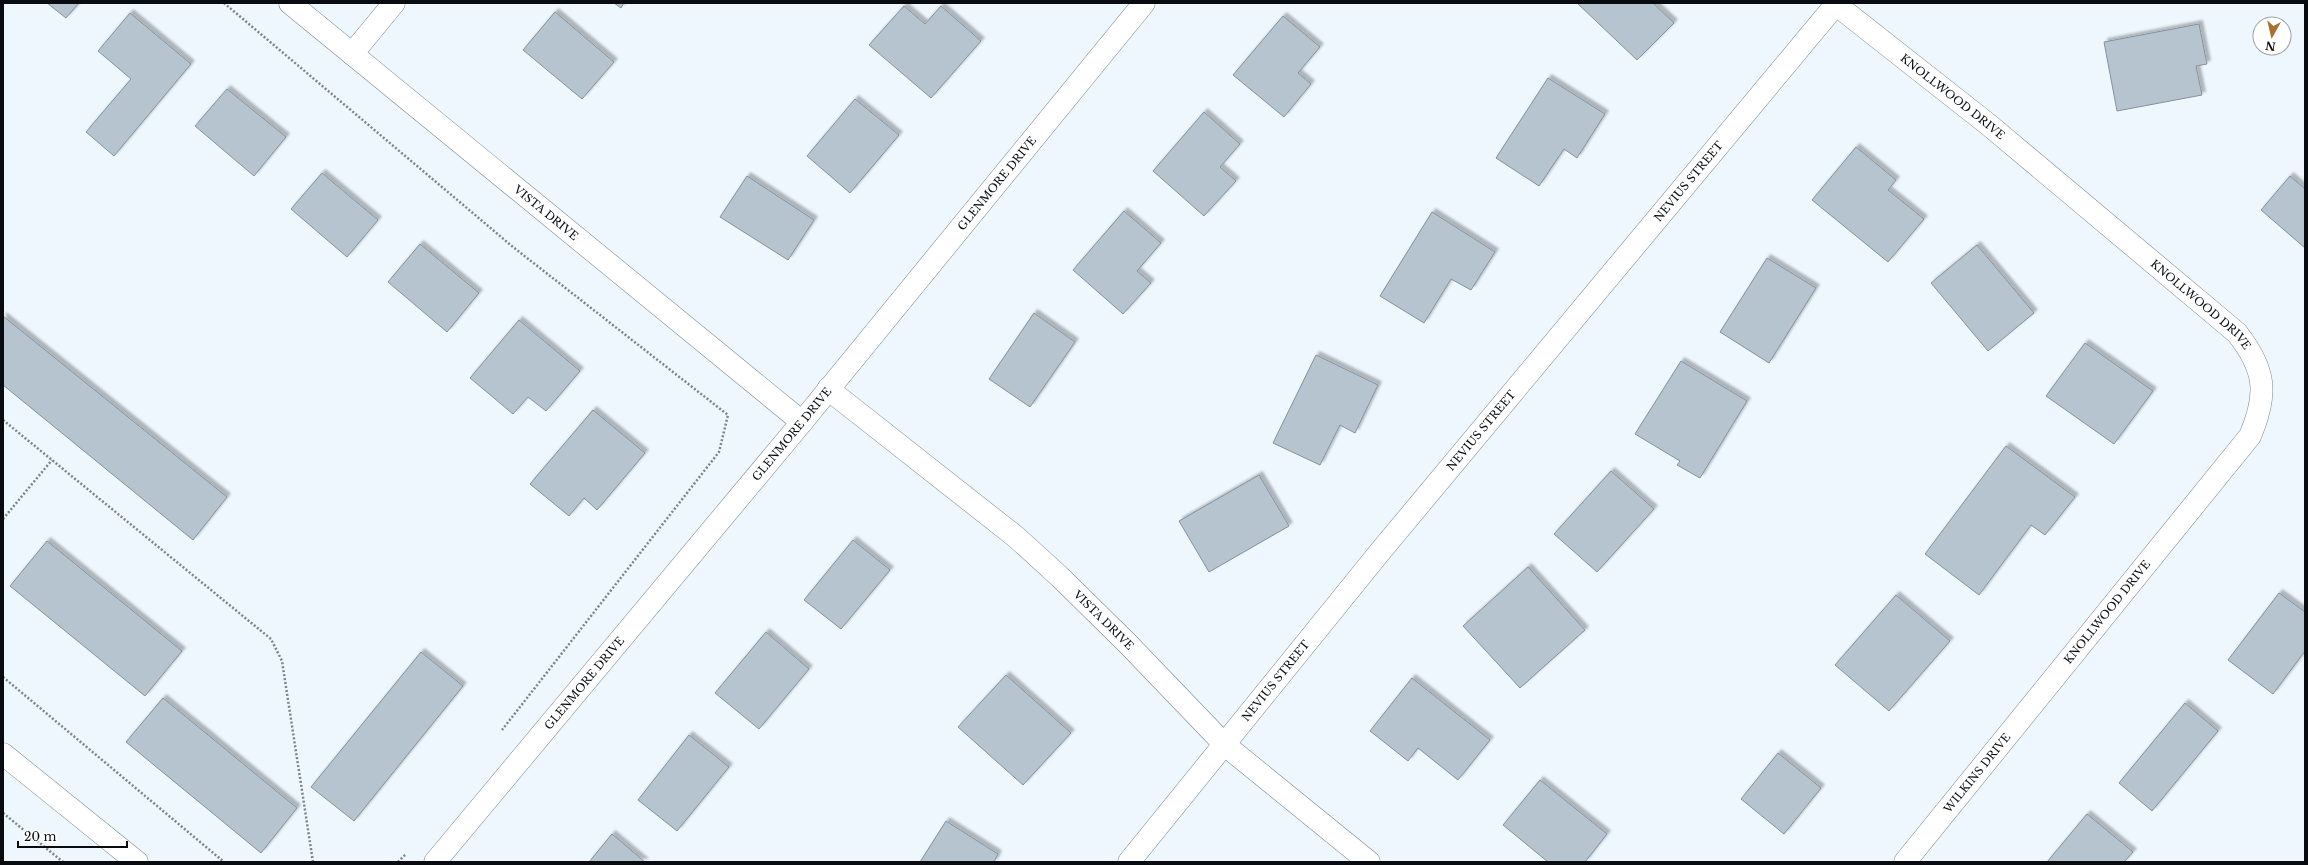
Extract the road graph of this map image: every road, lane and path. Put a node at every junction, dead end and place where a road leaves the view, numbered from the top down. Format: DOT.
graph roads {
  1 [pos="224,3"];
  2 [pos="290,3"];
  3 [pos="394,3"];
  4 [pos="1144,3"];
  5 [pos="1836,4"];
  6 [pos="352,54"];
  7 [pos="828,389"];
  8 [pos="3,420"];
  9 [pos="802,422"];
  10 [pos="52,460"];
  11 [pos="3,520"];
  12 [pos="3,677"];
  13 [pos="2050,683"];
  14 [pos="497,737"];
  15 [pos="1225,745"];
  16 [pos="3,754"];
  17 [pos="3,813"];
  18 [pos="410,848"];
  19 [pos="63,862"];
  20 [pos="137,862"];
  21 [pos="224,862"];
  22 [pos="313,862"];
  23 [pos="398,862"];
  24 [pos="435,862"];
  25 [pos="1129,862"];
  26 [pos="1369,862"];
  27 [pos="1905,862"];
  1 -- 14 [label="path"];
  2 -- 6 [label="street, VISTA DRIVE"];
  3 -- 6 [label="street"];
  4 -- 7 [label="street, GLENMORE DRIVE"];
  5 -- 13 [label="street, KNOLLWOOD DRIVE"];
  5 -- 15 [label="street, NEVIUS STREET"];
  6 -- 9 [label="street, VISTA DRIVE"];
  7 -- 9 [label="street, GLENMORE DRIVE"];
  7 -- 15 [label="street, VISTA DRIVE"];
  8 -- 10 [label="path"];
  9 -- 24 [label="street, GLENMORE DRIVE"];
  10 -- 11 [label="path"];
  10 -- 22 [label="path"];
  12 -- 21 [label="path"];
  13 -- 27 [label="street, WILKINS DRIVE"];
  15 -- 25 [label="street, NEVIUS STREET"];
  15 -- 26 [label="street, VISTA DRIVE"];
  16 -- 20 [label="street"];
  17 -- 19 [label="path"];
  18 -- 23 [label="path"];
}
